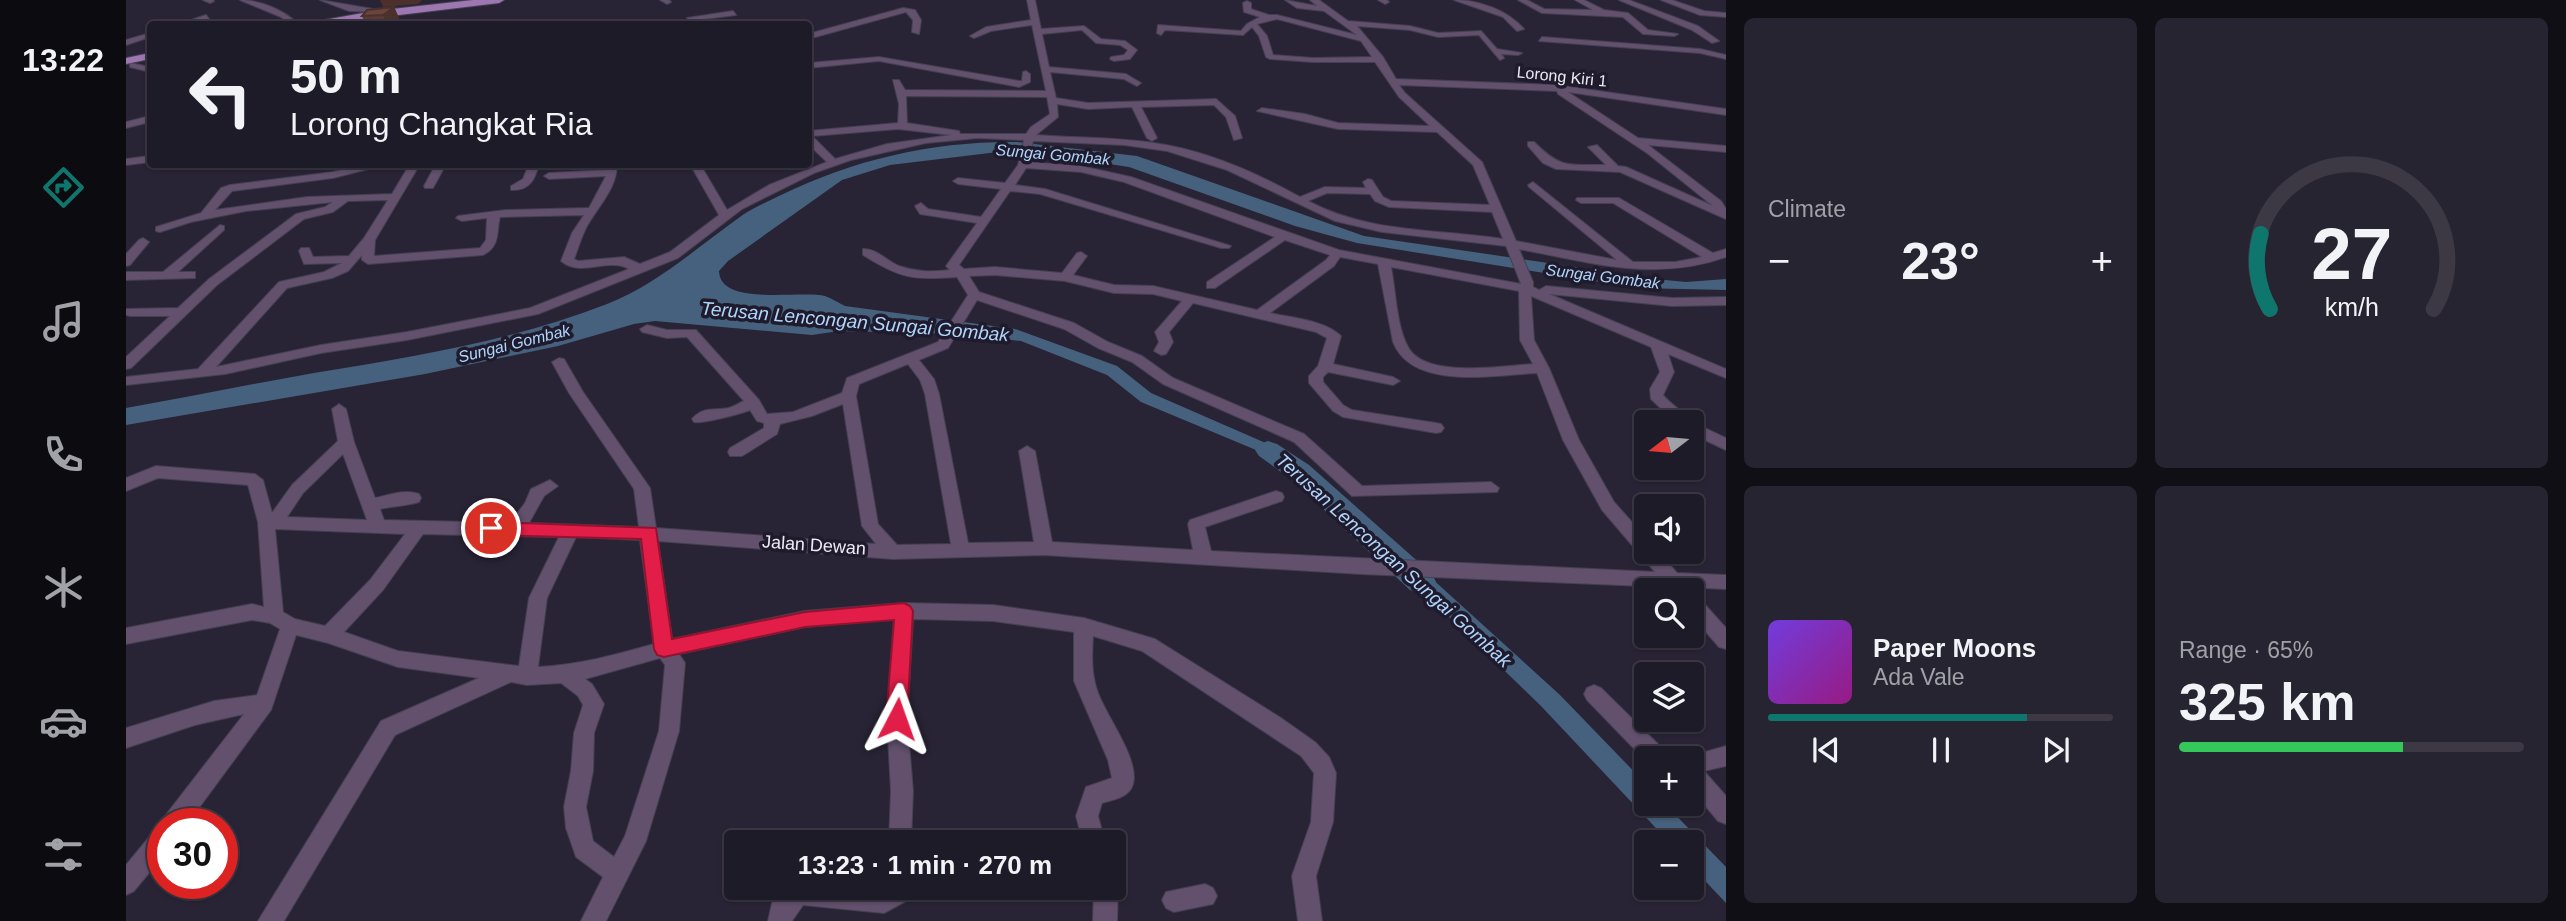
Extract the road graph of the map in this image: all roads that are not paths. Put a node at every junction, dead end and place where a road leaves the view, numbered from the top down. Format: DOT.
graph roads {
  1 [pos="244,0"];
  2 [pos="324,0"];
  3 [pos="473,0"];
  4 [pos="499,0"];
  5 [pos="1031,0"];
  6 [pos="1289,0"];
  7 [pos="1314,0"];
  8 [pos="1458,0"];
  9 [pos="1522,0"];
  10 [pos="1579,0"];
  11 [pos="1623,0"];
  12 [pos="1665,0"];
  13 [pos="1247,3"];
  14 [pos="1705,3"];
  15 [pos="1724,5"];
  16 [pos="345,8"];
  17 [pos="1326,9"];
  18 [pos="375,10"];
  19 [pos="1600,13"];
  20 [pos="1726,15"];
  21 [pos="206,17"];
  22 [pos="1266,17"];
  23 [pos="193,21"];
  24 [pos="290,21"];
  25 [pos="330,21"];
  26 [pos="694,21"];
  27 [pos="725,21"];
  28 [pos="1036,22"];
  29 [pos="1253,23"];
  30 [pos="1347,23"];
  31 [pos="1520,29"];
  32 [pos="916,32"];
  33 [pos="1039,32"];
  34 [pos="1161,33"];
  35 [pos="1674,34"];
  36 [pos="147,36"];
  37 [pos="812,36"];
  38 [pos="974,36"];
  39 [pos="1364,39"];
  40 [pos="1542,39"];
  41 [pos="1714,41"];
  42 [pos="126,43"];
  43 [pos="1598,44"];
  44 [pos="147,47"];
  45 [pos="126,49"];
  46 [pos="1605,51"];
  47 [pos="1518,53"];
  48 [pos="1726,57"];
  49 [pos="1044,59"];
  50 [pos="1114,59"];
  51 [pos="1380,59"];
  52 [pos="147,61"];
  53 [pos="128,65"];
  54 [pos="812,66"];
  55 [pos="1008,71"];
  56 [pos="1077,72"];
  57 [pos="1046,73"];
  58 [pos="1026,74"];
  59 [pos="896,82"];
  60 [pos="1395,82"];
  61 [pos="1137,83"];
  62 [pos="1556,88"];
  63 [pos="903,93"];
  64 [pos="1051,97"];
  65 [pos="1135,105"];
  66 [pos="1262,111"];
  67 [pos="1726,112"];
  68 [pos="147,120"];
  69 [pos="126,125"];
  70 [pos="902,128"];
  71 [pos="1439,129"];
  72 [pos="812,135"];
  73 [pos="967,136"];
  74 [pos="1152,138"];
  75 [pos="1237,138"];
  76 [pos="1029,139"];
  77 [pos="812,140"];
  78 [pos="1636,141"];
  79 [pos="1531,144"];
  80 [pos="1593,147"];
  81 [pos="1721,149"];
  82 [pos="1726,158"];
  83 [pos="147,159"];
  84 [pos="832,161"];
  85 [pos="126,162"];
  86 [pos="1023,162"];
  87 [pos="365,168"];
  88 [pos="413,168"];
  89 [pos="439,168"];
  90 [pos="533,168"];
  91 [pos="697,168"];
  92 [pos="1614,168"];
  93 [pos="613,169"];
  94 [pos="1677,171"];
  95 [pos="1633,173"];
  96 [pos="549,176"];
  97 [pos="958,181"];
  98 [pos="1533,185"];
  99 [pos="429,186"];
  100 [pos="1007,186"];
  101 [pos="515,188"];
  102 [pos="1597,190"];
  103 [pos="395,197"];
  104 [pos="346,198"];
  105 [pos="1581,200"];
  106 [pos="1615,200"];
  107 [pos="1299,201"];
  108 [pos="921,206"];
  109 [pos="1496,209"];
  110 [pos="592,211"];
  111 [pos="206,214"];
  112 [pos="496,215"];
  113 [pos="727,216"];
  114 [pos="1725,216"];
  115 [pos="462,218"];
  116 [pos="982,220"];
  117 [pos="220,228"];
  118 [pos="160,229"];
  119 [pos="1284,236"];
  120 [pos="369,240"];
  121 [pos="144,242"];
  122 [pos="1225,246"];
  123 [pos="1515,248"];
  124 [pos="305,251"];
  125 [pos="867,252"];
  126 [pos="1338,253"];
  127 [pos="1726,253"];
  128 [pos="1081,257"];
  129 [pos="351,259"];
  130 [pos="1714,259"];
  131 [pos="126,262"];
  132 [pos="1384,262"];
  133 [pos="1629,264"];
  134 [pos="639,269"];
  135 [pos="960,272"];
  136 [pos="167,275"];
  137 [pos="191,275"];
  138 [pos="126,276"];
  139 [pos="1065,277"];
  140 [pos="1211,285"];
  141 [pos="1525,285"];
  142 [pos="1541,294"];
  143 [pos="974,295"];
  144 [pos="1190,299"];
  145 [pos="1726,301"];
  146 [pos="130,312"];
  147 [pos="180,312"];
  148 [pos="1258,316"];
  149 [pos="647,329"];
  150 [pos="1657,344"];
  151 [pos="1161,351"];
  152 [pos="909,358"];
  153 [pos="559,362"];
  154 [pos="126,365"];
  155 [pos="1325,367"];
  156 [pos="1542,368"];
  157 [pos="202,373"];
  158 [pos="1726,374"];
  159 [pos="126,381"];
  160 [pos="1393,381"];
  161 [pos="849,396"];
  162 [pos="754,403"];
  163 [pos="339,409"];
  164 [pos="1669,410"];
  165 [pos="699,419"];
  166 [pos="772,421"];
  167 [pos="1436,428"];
  168 [pos="1704,433"];
  169 [pos="346,442"];
  170 [pos="1726,445"];
  171 [pos="1027,451"];
  172 [pos="736,452"];
  173 [pos="126,485"];
  174 [pos="550,486"];
  175 [pos="1491,488"];
  176 [pos="1276,496"];
  177 [pos="413,498"];
  178 [pos="370,506"];
  179 [pos="271,522"];
  180 [pos="378,527"];
  181 [pos="418,528"];
  182 [pos="516,528"];
  183 [pos="571,530"];
  184 [pos="649,533"];
  185 [pos="1634,536"];
  186 [pos="1044,548"];
  187 [pos="961,550"];
  188 [pos="893,552"];
  189 [pos="1204,558"];
  190 [pos="1658,564"];
  191 [pos="1671,578"];
  192 [pos="1634,581"];
  193 [pos="1726,582"];
  194 [pos="1704,583"];
  195 [pos="904,611"];
  196 [pos="1704,616"];
  197 [pos="282,621"];
  198 [pos="1084,626"];
  199 [pos="328,635"];
  200 [pos="126,636"];
  201 [pos="1726,641"];
  202 [pos="664,649"];
  203 [pos="564,674"];
  204 [pos="518,675"];
  205 [pos="1594,694"];
  206 [pos="264,704"];
  207 [pos="126,738"];
  208 [pos="1645,746"];
  209 [pos="1726,756"];
  210 [pos="1704,761"];
  211 [pos="1704,788"];
  212 [pos="185,808"];
  213 [pos="1726,813"];
  214 [pos="900,830"];
  215 [pos="1091,830"];
  216 [pos="147,857"];
  217 [pos="619,874"];
  218 [pos="126,883"];
  219 [pos="1205,897"];
  220 [pos="792,900"];
  221 [pos="1106,900"];
  222 [pos="1174,900"];
  223 [pos="271,921"];
  224 [pos="593,921"];
  225 [pos="779,921"];
  226 [pos="1105,921"];
  227 [pos="1310,921"];
  1 -- 24 [label="street"];
  2 -- 16 [label="street"];
  3 -- 18 [label="main road"];
  4 -- 25 [label="main road"];
  5 -- 28 [label="street"];
  6 -- 17 [label="street"];
  7 -- 17 [label="street"];
  8 -- 31 [label="street"];
  9 -- 19 [label="street"];
  10 -- 19 [label="street"];
  11 -- 41 [label="street"];
  12 -- 20 [label="street"];
  13 -- 22 [label="street"];
  14 -- 15 [label="street"];
  16 -- 18 [label="street"];
  16 -- 25 [label="street"];
  17 -- 30 [label="street"];
  18 -- 25 [label="main road"];
  19 -- 35 [label="street"];
  21 -- 23 [label="street"];
  22 -- 29 [label="street"];
  22 -- 39 [label="street"];
  26 -- 27 [label="street"];
  28 -- 33 [label="street"];
  28 -- 38 [label="street"];
  29 -- 34 [label="street"];
  29 -- 51 [label="street"];
  30 -- 39 [label="street"];
  30 -- 47 [label="street"];
  32 -- 37 [label="street"];
  33 -- 49 [label="street"];
  33 -- 50 [label="street"];
  36 -- 42 [label="street"];
  39 -- 51 [label="street"];
  40 -- 43 [label="street"];
  43 -- 46 [label="street"];
  43 -- 48 [label="street"];
  44 -- 45 [label="street"];
  49 -- 56 [label="street"];
  49 -- 57 [label="street"];
  51 -- 60 [label="street"];
  52 -- 53 [label="main road"];
  54 -- 58 [label="street"];
  55 -- 58 [label="street"];
  56 -- 57 [label="street"];
  56 -- 61 [label="street"];
  57 -- 58 [label="street"];
  57 -- 64 [label="street"];
  59 -- 63 [label="street"];
  60 -- 62 [label="street, Lorong Kiri 1"];
  60 -- 71 [label="street"];
  62 -- 67 [label="street, Lorong Kiri 1"];
  62 -- 78 [label="street"];
  63 -- 64 [label="street"];
  63 -- 70 [label="street"];
  64 -- 65 [label="street"];
  64 -- 76 [label="street"];
  65 -- 74 [label="street"];
  65 -- 75 [label="street"];
  66 -- 71 [label="street"];
  68 -- 69 [label="street"];
  70 -- 72 [label="street"];
  70 -- 73 [label="street"];
  71 -- 109 [label="street"];
  73 -- 76 [label="street"];
  73 -- 84 [label="street"];
  76 -- 86 [label="street"];
  76 -- 107 [label="street"];
  77 -- 84 [label="street"];
  78 -- 81 [label="street"];
  78 -- 94 [label="street"];
  79 -- 92 [label="street"];
  80 -- 92 [label="street"];
  81 -- 82 [label="street"];
  83 -- 85 [label="street"];
  84 -- 113 [label="street"];
  86 -- 100 [label="street"];
  86 -- 119 [label="street"];
  87 -- 111 [label="street"];
  88 -- 103 [label="street"];
  89 -- 99 [label="street"];
  90 -- 101 [label="street"];
  91 -- 113 [label="street"];
  92 -- 95 [label="street"];
  93 -- 96 [label="street"];
  93 -- 110 [label="street"];
  94 -- 95 [label="street"];
  94 -- 114 [label="street"];
  95 -- 114 [label="street"];
  97 -- 100 [label="street"];
  98 -- 133 [label="street"];
  100 -- 116 [label="street"];
  100 -- 122 [label="street"];
  102 -- 106 [label="street"];
  103 -- 104 [label="street"];
  103 -- 120 [label="street"];
  104 -- 111 [label="street"];
  104 -- 147 [label="street"];
  105 -- 106 [label="street"];
  106 -- 130 [label="street"];
  107 -- 109 [label="street"];
  107 -- 123 [label="street"];
  108 -- 116 [label="street"];
  109 -- 123 [label="street"];
  110 -- 112 [label="street"];
  110 -- 134 [label="street"];
  111 -- 118 [label="street"];
  112 -- 115 [label="street"];
  112 -- 120 [label="street"];
  113 -- 134 [label="street"];
  116 -- 135 [label="street"];
  117 -- 136 [label="street"];
  119 -- 126 [label="street"];
  119 -- 140 [label="street"];
  120 -- 129 [label="street"];
  121 -- 131 [label="street"];
  123 -- 133 [label="street"];
  123 -- 141 [label="street"];
  124 -- 129 [label="street"];
  125 -- 135 [label="street"];
  126 -- 132 [label="street"];
  126 -- 148 [label="street"];
  127 -- 130 [label="street"];
  128 -- 139 [label="street"];
  129 -- 157 [label="street"];
  130 -- 133 [label="street"];
  132 -- 141 [label="street"];
  132 -- 156 [label="street"];
  134 -- 157 [label="street"];
  135 -- 139 [label="street"];
  135 -- 143 [label="street"];
  136 -- 137 [label="street"];
  136 -- 138 [label="street"];
  139 -- 144 [label="street"];
  141 -- 142 [label="street"];
  141 -- 156 [label="street"];
  142 -- 145 [label="street"];
  142 -- 150 [label="street"];
  143 -- 152 [label="street"];
  143 -- 175 [label="street"];
  144 -- 148 [label="street"];
  144 -- 151 [label="street"];
  146 -- 147 [label="street"];
  147 -- 154 [label="street"];
  148 -- 155 [label="street"];
  149 -- 162 [label="street"];
  150 -- 158 [label="street"];
  150 -- 164 [label="street"];
  152 -- 161 [label="street"];
  152 -- 187 [label="street"];
  153 -- 184 [label="street"];
  155 -- 160 [label="street"];
  155 -- 167 [label="street"];
  156 -- 185 [label="street"];
  157 -- 159 [label="street"];
  161 -- 166 [label="street"];
  161 -- 188 [label="street"];
  162 -- 165 [label="street"];
  162 -- 166 [label="street"];
  163 -- 169 [label="street"];
  166 -- 172 [label="street"];
  168 -- 170 [label="street"];
  169 -- 178 [label="street"];
  169 -- 179 [label="street"];
  171 -- 186 [label="street"];
  173 -- 179 [label="street"];
  174 -- 182 [label="street"];
  176 -- 189 [label="street"];
  177 -- 178 [label="street"];
  178 -- 180 [label="street"];
  179 -- 180 [label="street, Jalan Dewan"];
  179 -- 197 [label="street"];
  180 -- 181 [label="street, Jalan Dewan"];
  181 -- 182 [label="street, Jalan Dewan"];
  181 -- 199 [label="street"];
  182 -- 183 [label="street, Jalan Dewan"];
  183 -- 184 [label="street, Jalan Dewan"];
  183 -- 204 [label="street"];
  184 -- 188 [label="street, Jalan Dewan"];
  184 -- 202 [label="street"];
  186 -- 187 [label="street, Jalan Dewan"];
  186 -- 189 [label="street, Jalan Dewan"];
  187 -- 188 [label="street, Jalan Dewan"];
  189 -- 192 [label="street, Jalan Dewan"];
  190 -- 191 [label="street"];
  193 -- 194 [label="street, Jalan Dewan"];
  195 -- 198 [label="street"];
  195 -- 202 [label="street"];
  195 -- 214 [label="street"];
  196 -- 201 [label="street"];
  197 -- 199 [label="street"];
  197 -- 200 [label="street"];
  197 -- 206 [label="street"];
  198 -- 215 [label="street"];
  198 -- 227 [label="street"];
  199 -- 204 [label="street"];
  202 -- 203 [label="street"];
  202 -- 217 [label="street"];
  203 -- 204 [label="street"];
  203 -- 217 [label="street"];
  204 -- 223 [label="street"];
  205 -- 208 [label="street"];
  206 -- 207 [label="street"];
  206 -- 212 [label="street"];
  209 -- 210 [label="street"];
  211 -- 213 [label="street"];
  216 -- 218 [label="street"];
  217 -- 224 [label="street"];
  219 -- 222 [label="street"];
  220 -- 225 [label="street"];
  221 -- 226 [label="street"];
}
